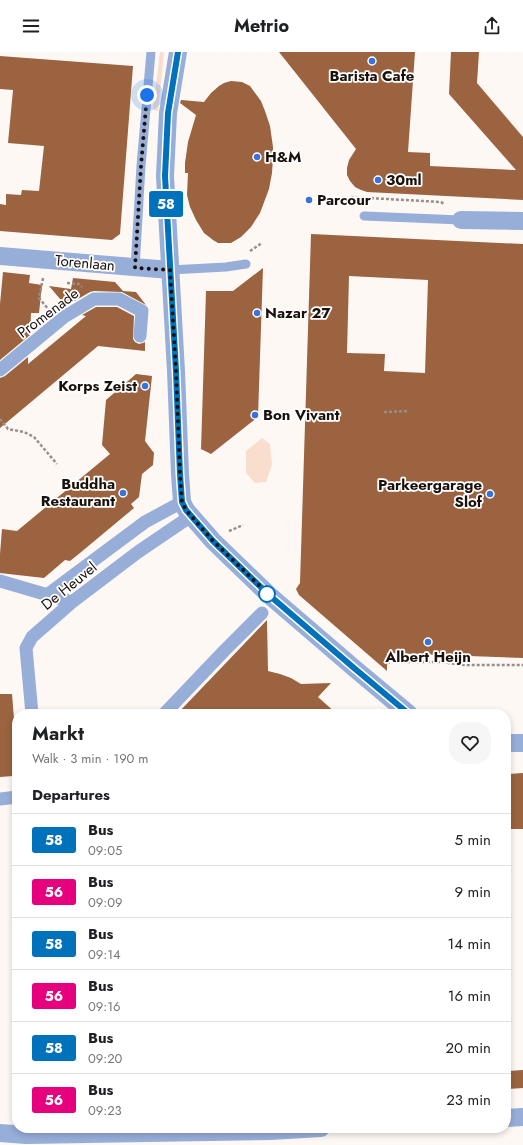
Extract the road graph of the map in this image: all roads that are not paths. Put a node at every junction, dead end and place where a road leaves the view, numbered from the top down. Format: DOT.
graph roads {
  1 [pos="151,52"];
  2 [pos="178,52"];
  3 [pos="364,216"];
  4 [pos="461,220"];
  5 [pos="523,221"];
  6 [pos="0,256"];
  7 [pos="246,264"];
  8 [pos="135,268"];
  9 [pos="170,270"];
  10 [pos="140,336"];
  11 [pos="0,370"];
  12 [pos="187,509"];
  13 [pos="0,581"];
  14 [pos="47,595"];
  15 [pos="72,602"];
  16 [pos="262,613"];
  17 [pos="32,709"];
  18 [pos="169,709"];
  19 [pos="404,709"];
  20 [pos="511,743"];
  21 [pos="523,743"];
  22 [pos="12,798"];
  23 [pos="0,799"];
  24 [pos="523,1117"];
  25 [pos="511,1118"];
  26 [pos="0,1133"];
  27 [pos="172,1133"];
  28 [pos="26,1136"];
  1 -- 8 [label="lane"];
  2 -- 9 [label="street"];
  3 -- 4 [label="lane"];
  4 -- 5 [label="street"];
  6 -- 8 [label="street, Torenlaan"];
  7 -- 9 [label="lane"];
  8 -- 9 [label="street, Torenlaan"];
  9 -- 12 [label="street"];
  10 -- 11 [label="street, Promenade"];
  12 -- 14 [label="street"];
  12 -- 15 [label="street, De Heuvel"];
  12 -- 19 [label="street"];
  13 -- 14 [label="street"];
  14 -- 15 [label="street"];
  15 -- 17 [label="street, De Heuvel"];
  16 -- 18 [label="street"];
  20 -- 21 [label="street"];
  22 -- 23 [label="street"];
  24 -- 25 [label="street"];
  26 -- 28 [label="street"];
  27 -- 28 [label="street"];
}
